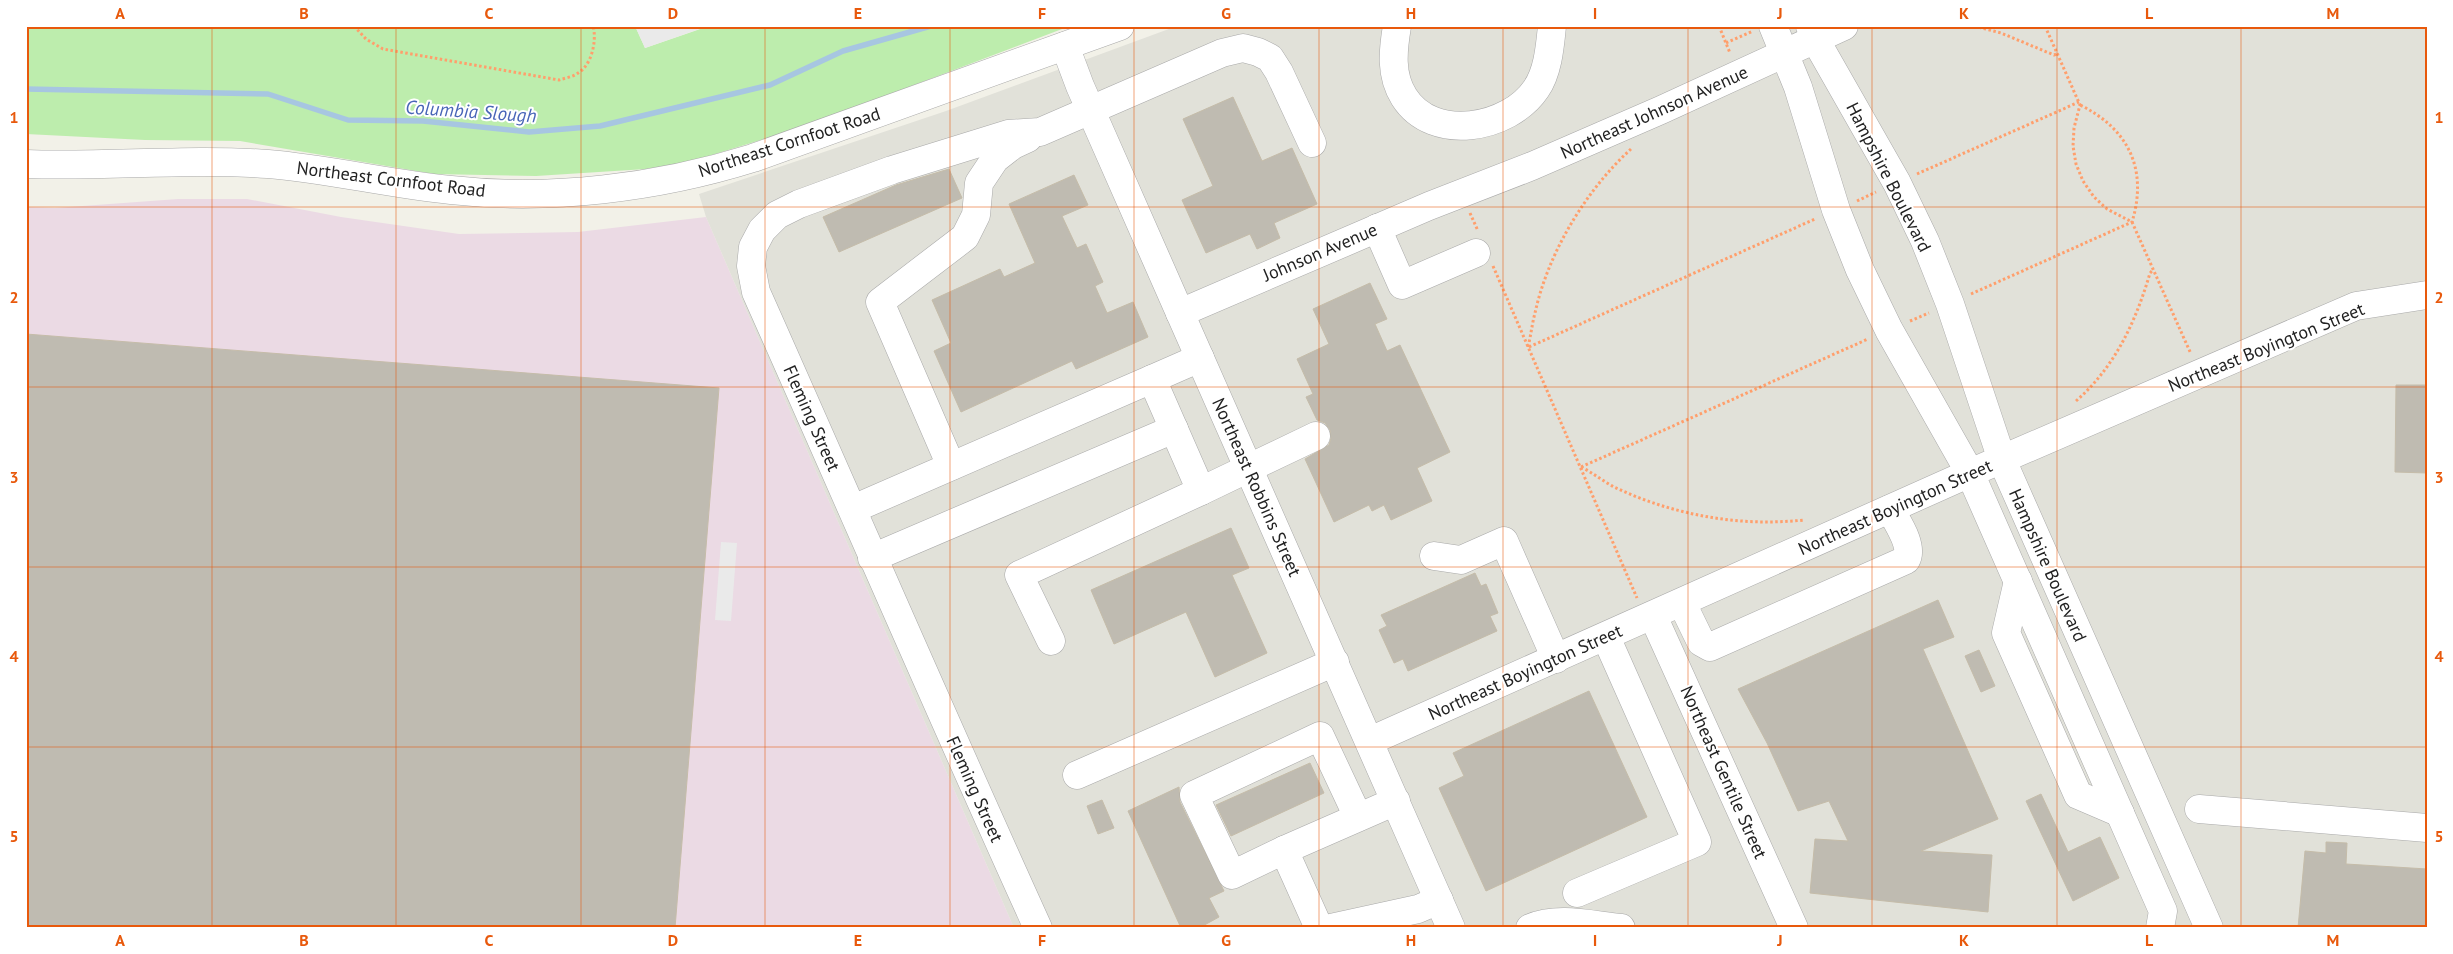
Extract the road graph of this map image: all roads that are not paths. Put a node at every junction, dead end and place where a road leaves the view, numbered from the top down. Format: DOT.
graph roads {
  1 [pos="1120,26"];
  2 [pos="1396,26"];
  3 [pos="1552,26"];
  4 [pos="1560,26"];
  5 [pos="1844,26"];
  6 [pos="1766,27"];
  7 [pos="1813,33"];
  8 [pos="1065,46"];
  9 [pos="1785,53"];
  10 [pos="1549,56"];
  11 [pos="1090,109"];
  12 [pos="1040,132"];
  13 [pos="1312,143"];
  14 [pos="26,164"];
  15 [pos="1465,200"];
  16 [pos="1377,228"];
  17 [pos="1483,252"];
  18 [pos="2427,295"];
  19 [pos="1180,313"];
  20 [pos="1200,358"];
  21 [pos="1152,379"];
  22 [pos="1174,428"];
  23 [pos="1316,436"];
  24 [pos="2002,460"];
  25 [pos="951,466"];
  26 [pos="1250,470"];
  27 [pos="1970,473"];
  28 [pos="1201,491"];
  29 [pos="853,509"];
  30 [pos="1890,509"];
  31 [pos="1434,556"];
  32 [pos="872,558"];
  33 [pos="2018,581"];
  34 [pos="1682,603"];
  35 [pos="1650,617"];
  36 [pos="1606,636"];
  37 [pos="1051,641"];
  38 [pos="1556,659"];
  39 [pos="1335,662"];
  40 [pos="2100,681"];
  41 [pos="2067,694"];
  42 [pos="2039,707"];
  43 [pos="1370,741"];
  44 [pos="1077,775"];
  45 [pos="1396,801"];
  46 [pos="2199,809"];
  47 [pos="2120,813"];
  48 [pos="1358,817"];
  49 [pos="2427,828"];
  50 [pos="1284,850"];
  51 [pos="1578,893"];
  52 [pos="1439,900"];
  53 [pos="2166,922"];
  54 [pos="1038,928"];
  55 [pos="1318,928"];
  56 [pos="1331,928"];
  57 [pos="1451,928"];
  58 [pos="1530,928"];
  59 [pos="1621,928"];
  60 [pos="1794,928"];
  61 [pos="2209,928"];
  1 -- 8 [label="street, Northeast Cornfoot Road"];
  2 -- 10 [label="street"];
  3 -- 10 [label="street"];
  4 -- 10 [label="street"];
  5 -- 7 [label="street, Northeast Johnson Avenue"];
  6 -- 9 [label="street, Hampshire Boulevard"];
  7 -- 9 [label="street, Northeast Johnson Avenue"];
  7 -- 24 [label="street, Hampshire Boulevard"];
  8 -- 11 [label="street, Northeast Robbins Street"];
  8 -- 14 [label="street, Northeast Cornfoot Road"];
  9 -- 15 [label="street, Northeast Johnson Avenue"];
  9 -- 27 [label="street, Hampshire Boulevard"];
  11 -- 12 [label="street, Fleming Street"];
  11 -- 13 [label="street, Fleming Street"];
  11 -- 19 [label="street, Northeast Robbins Street"];
  12 -- 25 [label="street"];
  12 -- 29 [label="street, Fleming Street"];
  15 -- 16 [label="street, Johnson Avenue"];
  16 -- 17 [label="street"];
  16 -- 19 [label="street, Johnson Avenue"];
  18 -- 24 [label="street, Northeast Boyington Street"];
  19 -- 20 [label="street, Northeast Robbins Street"];
  20 -- 21 [label="street"];
  20 -- 26 [label="street, Northeast Robbins Street"];
  21 -- 22 [label="street"];
  21 -- 25 [label="street"];
  22 -- 28 [label="street"];
  22 -- 32 [label="street"];
  23 -- 26 [label="street"];
  24 -- 27 [label="street, Northeast Boyington Street"];
  24 -- 40 [label="street, Hampshire Boulevard"];
  25 -- 29 [label="street"];
  26 -- 28 [label="street"];
  26 -- 39 [label="street, Northeast Robbins Street"];
  27 -- 30 [label="street, Northeast Boyington Street"];
  27 -- 33 [label="street, Hampshire Boulevard"];
  28 -- 37 [label="street"];
  29 -- 32 [label="street, Fleming Street"];
  30 -- 34 [label="street, Northeast Boyington Street"];
  30 -- 34 [label="street"];
  31 -- 38 [label="street"];
  32 -- 54 [label="street, Fleming Street"];
  33 -- 41 [label="street, Hampshire Boulevard"];
  33 -- 42 [label="street"];
  34 -- 35 [label="street, Northeast Boyington Street"];
  35 -- 36 [label="street, Northeast Boyington Street"];
  35 -- 60 [label="street, Northeast Gentile Street"];
  36 -- 38 [label="street, Northeast Boyington Street"];
  36 -- 51 [label="street"];
  38 -- 43 [label="street, Northeast Boyington Street"];
  39 -- 43 [label="street, Northeast Robbins Street"];
  39 -- 44 [label="street"];
  40 -- 41 [label="street"];
  40 -- 61 [label="street, Hampshire Boulevard"];
  41 -- 42 [label="street"];
  41 -- 47 [label="street, Hampshire Boulevard"];
  42 -- 47 [label="street"];
  43 -- 45 [label="street, Northeast Robbins Street"];
  45 -- 48 [label="street"];
  45 -- 52 [label="street, Northeast Robbins Street"];
  46 -- 49 [label="street"];
  47 -- 53 [label="street, Hampshire Boulevard"];
  48 -- 50 [label="street"];
  48 -- 50 [label="street"];
  50 -- 55 [label="street"];
  52 -- 56 [label="street"];
  52 -- 57 [label="street, Northeast Robbins Street"];
  58 -- 59 [label="street"];
}
